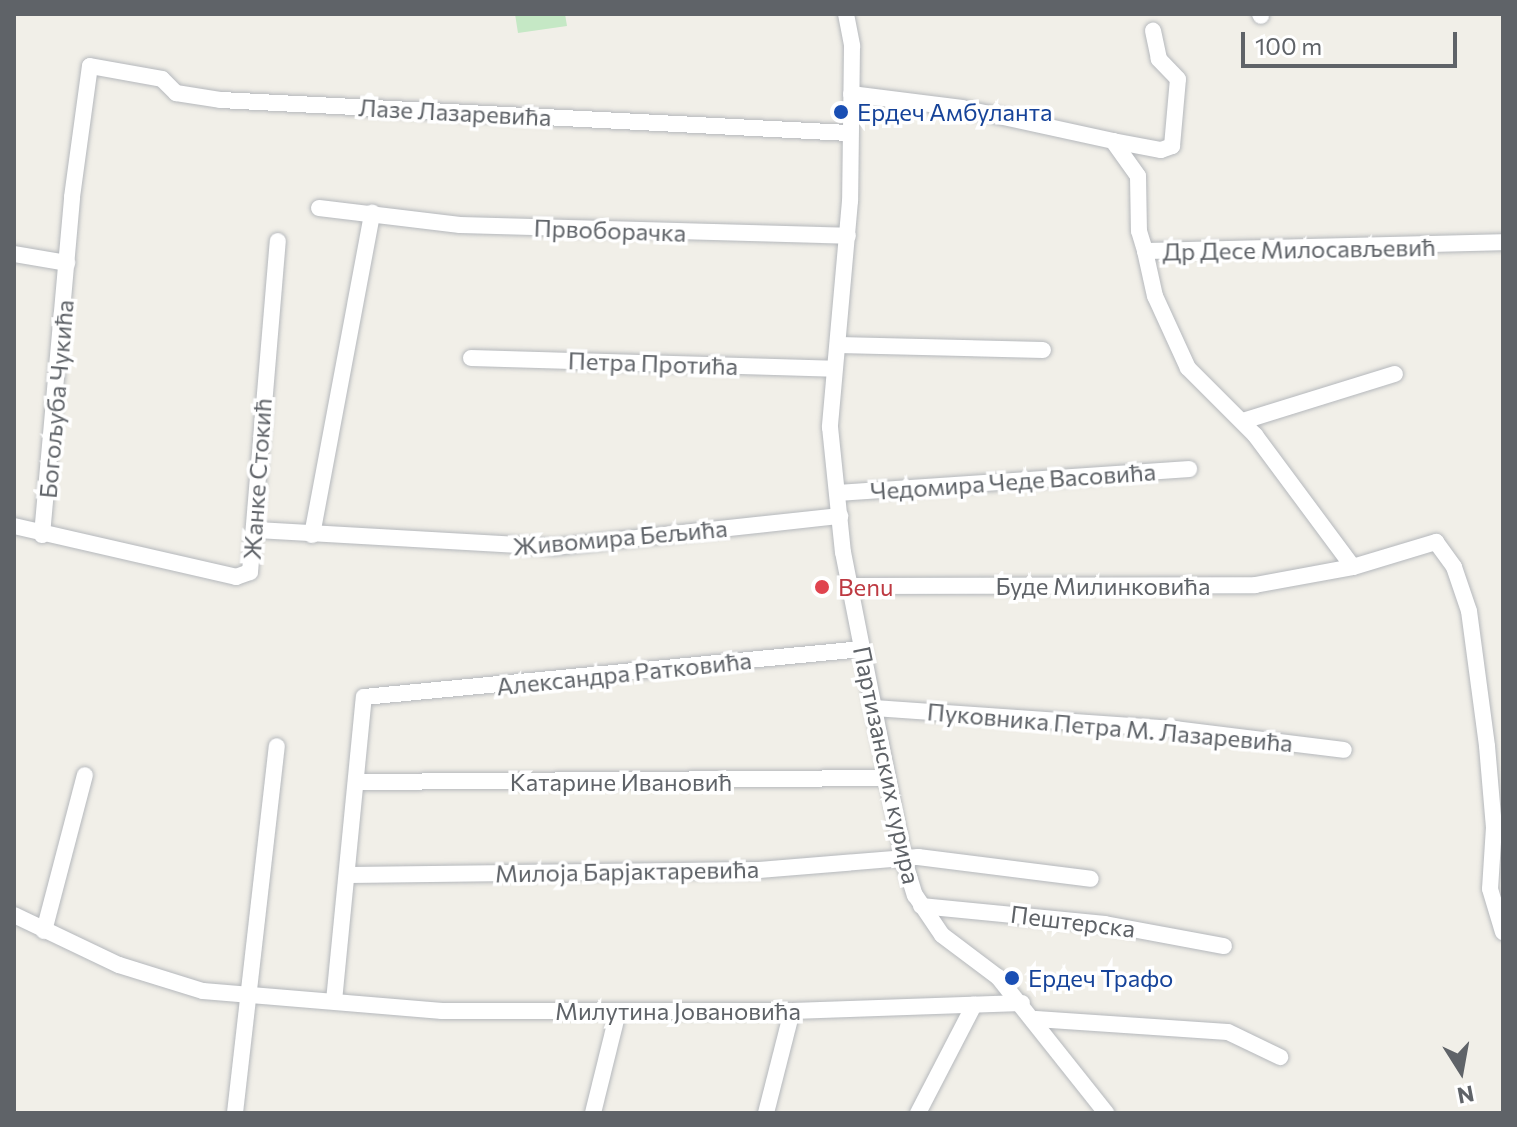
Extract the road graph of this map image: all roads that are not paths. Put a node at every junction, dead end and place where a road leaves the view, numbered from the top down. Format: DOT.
graph roads {
  1 [pos="846,14"];
  2 [pos="1153,31"];
  3 [pos="86,88"];
  4 [pos="851,94"];
  5 [pos="849,133"];
  6 [pos="1113,141"];
  7 [pos="319,208"];
  8 [pos="372,213"];
  9 [pos="848,236"];
  10 [pos="278,241"];
  11 [pos="1503,242"];
  12 [pos="1145,251"];
  13 [pos="14,254"];
  14 [pos="67,263"];
  15 [pos="838,345"];
  16 [pos="1043,350"];
  17 [pos="471,358"];
  18 [pos="834,369"];
  19 [pos="1395,374"];
  20 [pos="1243,421"];
  21 [pos="1189,469"];
  22 [pos="838,493"];
  23 [pos="840,516"];
  24 [pos="14,526"];
  25 [pos="257,530"];
  26 [pos="42,535"];
  27 [pos="312,535"];
  28 [pos="1353,567"];
  29 [pos="851,586"];
  30 [pos="861,649"];
  31 [pos="874,708"];
  32 [pos="277,746"];
  33 [pos="1344,750"];
  34 [pos="85,775"];
  35 [pos="886,778"];
  36 [pos="357,782"];
  37 [pos="904,860"];
  38 [pos="349,875"];
  39 [pos="1091,879"];
  40 [pos="921,906"];
  41 [pos="14,915"];
  42 [pos="44,931"];
  43 [pos="1503,932"];
  44 [pos="1224,946"];
  45 [pos="248,992"];
  46 [pos="334,1001"];
  47 [pos="1022,1003"];
  48 [pos="974,1005"];
  49 [pos="792,1011"];
  50 [pos="618,1012"];
  51 [pos="1036,1019"];
  52 [pos="1280,1057"];
  53 [pos="235,1113"];
  54 [pos="593,1113"];
  55 [pos="766,1113"];
  56 [pos="918,1113"];
  57 [pos="1106,1113"];
  1 -- 4 [label="street, Партизанских курира"];
  2 -- 6 [label="street"];
  3 -- 5 [label="street, Лазе Лазаревића"];
  3 -- 14 [label="street, Богољуба Чукића"];
  4 -- 5 [label="street, Партизанских курира"];
  4 -- 6 [label="street"];
  5 -- 9 [label="street, Партизанских курира"];
  6 -- 12 [label="street, Др Десе Милосављевић"];
  7 -- 8 [label="street, Првоборачка"];
  8 -- 9 [label="street, Првоборачка"];
  8 -- 27 [label="street"];
  9 -- 15 [label="street, Партизанских курира"];
  10 -- 25 [label="street, Жанке Стокић"];
  11 -- 12 [label="street, Др Десе Милосављевић"];
  12 -- 20 [label="street"];
  13 -- 14 [label="street"];
  14 -- 26 [label="street, Богољуба Чукића"];
  15 -- 16 [label="street"];
  15 -- 18 [label="street, Партизанских курира"];
  17 -- 18 [label="street, Петра Протића"];
  18 -- 22 [label="street, Партизанских курира"];
  19 -- 20 [label="street"];
  20 -- 28 [label="street"];
  21 -- 22 [label="street, Чедомира Чеде Васовића"];
  22 -- 23 [label="street, Партизанских курира"];
  23 -- 27 [label="street, Живомира Бељића"];
  23 -- 29 [label="street, Партизанских курира"];
  24 -- 26 [label="street, Жанке Стокић"];
  25 -- 26 [label="street, Жанке Стокић"];
  25 -- 27 [label="street, Живомира Бељића"];
  28 -- 29 [label="street, Буде Милинковића"];
  28 -- 43 [label="street, Буде Милинковића"];
  29 -- 30 [label="street, Партизанских курира"];
  30 -- 31 [label="street, Партизанских курира"];
  30 -- 36 [label="street, Александра Ратковића"];
  31 -- 33 [label="street, Пуковника Петра М. Лазаревића"];
  31 -- 35 [label="street, Партизанских курира"];
  32 -- 45 [label="street"];
  34 -- 42 [label="street"];
  35 -- 36 [label="street, Катарине Ивановић"];
  35 -- 37 [label="street, Партизанских курира"];
  36 -- 38 [label="street"];
  37 -- 38 [label="street, Милоја Барјактаревића"];
  37 -- 39 [label="street, Милоја Барјактаревића"];
  37 -- 40 [label="street, Партизанских курира"];
  38 -- 46 [label="street"];
  40 -- 44 [label="street, Пештерска"];
  40 -- 47 [label="street, Партизанских курира"];
  41 -- 42 [label="street, Милутина Јовановића"];
  42 -- 45 [label="street, Милутина Јовановића"];
  45 -- 46 [label="street, Милутина Јовановића"];
  45 -- 53 [label="street"];
  46 -- 50 [label="street, Милутина Јовановића"];
  47 -- 48 [label="street, Милутина Јовановића"];
  47 -- 51 [label="street, Партизанских курира"];
  48 -- 49 [label="street, Милутина Јовановића"];
  48 -- 56 [label="street"];
  49 -- 50 [label="street, Милутина Јовановића"];
  49 -- 55 [label="street"];
  50 -- 54 [label="street"];
  51 -- 52 [label="street"];
  51 -- 57 [label="street, Партизанских курира"];
}
